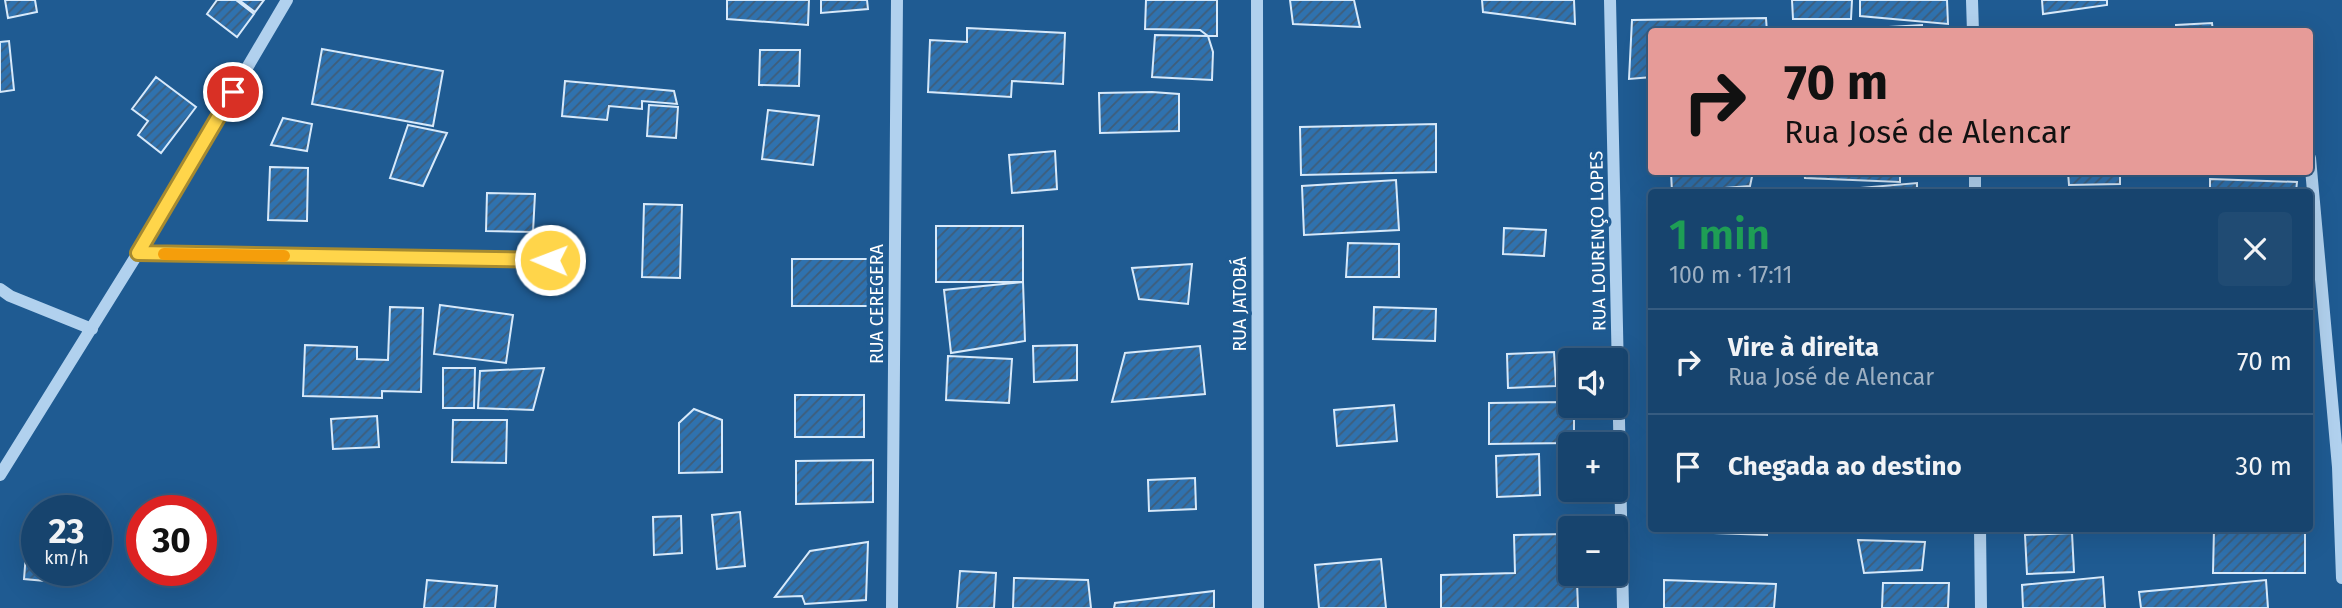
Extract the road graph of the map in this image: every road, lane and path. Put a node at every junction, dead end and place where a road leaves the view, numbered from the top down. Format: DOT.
graph roads {
  1 [pos="287,0"];
  2 [pos="897,0"];
  3 [pos="1257,0"];
  4 [pos="1610,0"];
  5 [pos="1972,0"];
  6 [pos="1973,28"];
  7 [pos="2312,175"];
  8 [pos="138,253"];
  9 [pos="550,260"];
  10 [pos="0,289"];
  11 [pos="92,329"];
  12 [pos="2340,467"];
  13 [pos="0,475"];
  14 [pos="1980,532"];
  15 [pos="2342,578"];
  16 [pos="892,608"];
  17 [pos="1258,608"];
  18 [pos="1623,608"];
  19 [pos="1981,608"];
  1 -- 8 [label="street"];
  2 -- 16 [label="street, RUA CEREGERA"];
  3 -- 17 [label="street, RUA JATOBÁ"];
  4 -- 18 [label="street, RUA LOURENÇO LOPES"];
  5 -- 6 [label="street"];
  7 -- 12 [label="street"];
  8 -- 9 [label="street"];
  8 -- 11 [label="street"];
  10 -- 11 [label="street"];
  11 -- 13 [label="street"];
  12 -- 15 [label="street"];
  14 -- 19 [label="street"];
}
